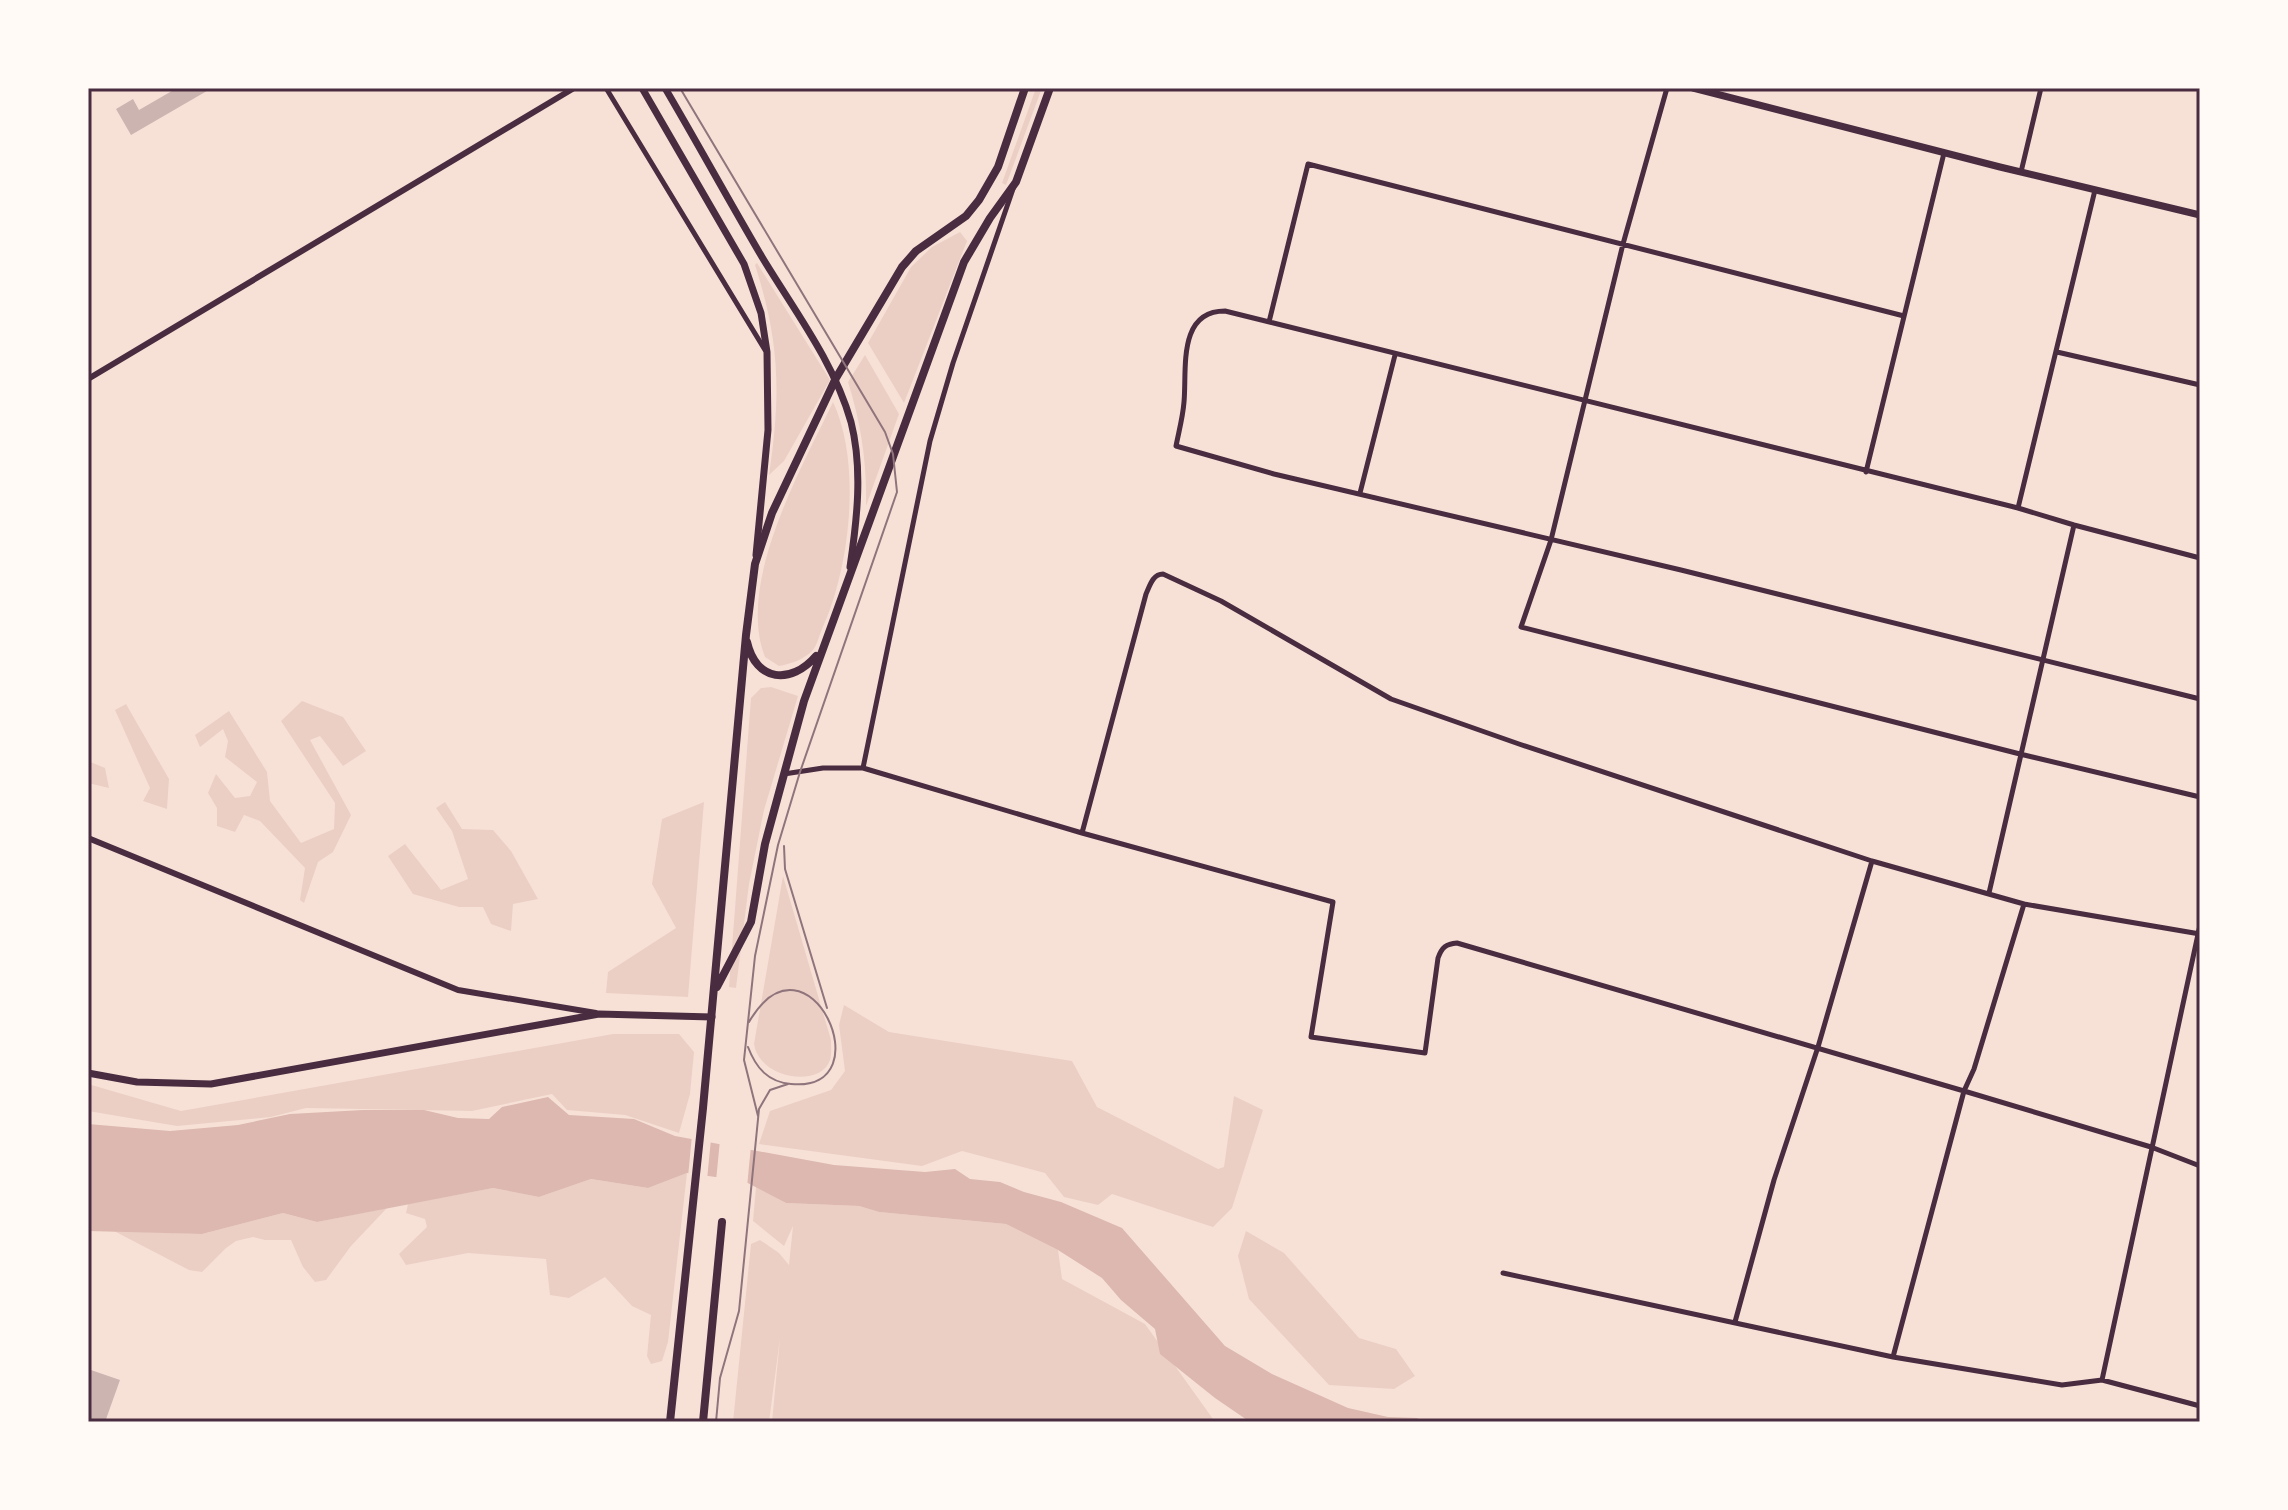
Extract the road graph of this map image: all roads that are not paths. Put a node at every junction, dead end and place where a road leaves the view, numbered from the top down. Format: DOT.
graph roads {
  1 [pos="574,88"];
  2 [pos="606,88"];
  3 [pos="642,88"];
  4 [pos="665,88"];
  5 [pos="1025,88"];
  6 [pos="1050,88"];
  7 [pos="1667,88"];
  8 [pos="1693,88"];
  9 [pos="2041,88"];
  10 [pos="1720,92"];
  11 [pos="1944,153"];
  12 [pos="2021,172"];
  13 [pos="1016,182"];
  14 [pos="2095,188"];
  15 [pos="2200,215"];
  16 [pos="1623,244"];
  17 [pos="1904,316"];
  18 [pos="1269,322"];
  19 [pos="767,352"];
  20 [pos="2057,352"];
  21 [pos="1395,355"];
  22 [pos="836,378"];
  23 [pos="88,379"];
  24 [pos="2200,385"];
  25 [pos="1586,400"];
  26 [pos="1866,472"];
  27 [pos="1360,493"];
  28 [pos="2018,508"];
  29 [pos="2074,525"];
  30 [pos="1551,540"];
  31 [pos="2200,558"];
  32 [pos="755,564"];
  33 [pos="848,581"];
  34 [pos="746,635"];
  35 [pos="820,653"];
  36 [pos="2044,660"];
  37 [pos="2200,699"];
  38 [pos="2020,754"];
  39 [pos="863,768"];
  40 [pos="783,775"];
  41 [pos="2200,797"];
  42 [pos="1082,833"];
  43 [pos="88,838"];
  44 [pos="1872,861"];
  45 [pos="1989,893"];
  46 [pos="2024,904"];
  47 [pos="2200,925"];
  48 [pos="2199,934"];
  49 [pos="714,993"];
  50 [pos="599,1014"];
  51 [pos="712,1017"];
  52 [pos="1818,1047"];
  53 [pos="88,1073"];
  54 [pos="1964,1091"];
  55 [pos="2151,1147"];
  56 [pos="2200,1166"];
  57 [pos="722,1222"];
  58 [pos="1503,1273"];
  59 [pos="1735,1322"];
  60 [pos="1893,1357"];
  61 [pos="2102,1380"];
  62 [pos="2200,1406"];
  63 [pos="670,1422"];
  64 [pos="703,1422"];
  1 -- 23 [label="street"];
  2 -- 19 [label="street"];
  3 -- 19 [label="main road"];
  4 -- 22 [label="main road"];
  5 -- 22 [label="main road"];
  6 -- 13 [label="main road"];
  7 -- 16 [label="street"];
  8 -- 10 [label="main road"];
  9 -- 12 [label="street"];
  10 -- 11 [label="main road"];
  11 -- 12 [label="main road"];
  11 -- 17 [label="street"];
  12 -- 14 [label="main road"];
  13 -- 33 [label="main road"];
  13 -- 39 [label="street"];
  14 -- 15 [label="main road"];
  14 -- 20 [label="street"];
  16 -- 17 [label="street"];
  16 -- 18 [label="street"];
  16 -- 25 [label="street"];
  17 -- 26 [label="street"];
  18 -- 21 [label="street"];
  18 -- 27 [label="street"];
  19 -- 32 [label="main road"];
  20 -- 24 [label="street"];
  20 -- 28 [label="street"];
  21 -- 25 [label="street"];
  21 -- 27 [label="street"];
  22 -- 32 [label="main road"];
  22 -- 33 [label="main road"];
  25 -- 26 [label="street"];
  25 -- 30 [label="street"];
  26 -- 28 [label="street"];
  27 -- 30 [label="street"];
  28 -- 29 [label="street"];
  29 -- 31 [label="street"];
  29 -- 36 [label="street"];
  30 -- 36 [label="street"];
  30 -- 38 [label="street"];
  32 -- 34 [label="main road"];
  33 -- 35 [label="main road"];
  34 -- 35 [label="main road"];
  34 -- 49 [label="main road"];
  35 -- 40 [label="main road"];
  36 -- 37 [label="street"];
  36 -- 38 [label="street"];
  38 -- 41 [label="street"];
  38 -- 45 [label="street"];
  39 -- 40 [label="street"];
  39 -- 42 [label="street"];
  40 -- 49 [label="main road"];
  42 -- 44 [label="street"];
  42 -- 52 [label="street"];
  43 -- 50 [label="street"];
  44 -- 45 [label="street"];
  44 -- 52 [label="street"];
  45 -- 46 [label="street"];
  46 -- 48 [label="street"];
  46 -- 54 [label="street"];
  47 -- 48 [label="street"];
  48 -- 55 [label="street"];
  49 -- 51 [label="main road"];
  50 -- 51 [label="main road"];
  50 -- 53 [label="main road"];
  51 -- 63 [label="main road"];
  52 -- 54 [label="street"];
  52 -- 59 [label="street"];
  54 -- 55 [label="street"];
  54 -- 60 [label="street"];
  55 -- 56 [label="street"];
  55 -- 61 [label="street"];
  57 -- 64 [label="main road"];
  58 -- 59 [label="street"];
  59 -- 60 [label="street"];
  60 -- 61 [label="street"];
  61 -- 62 [label="street"];
}
